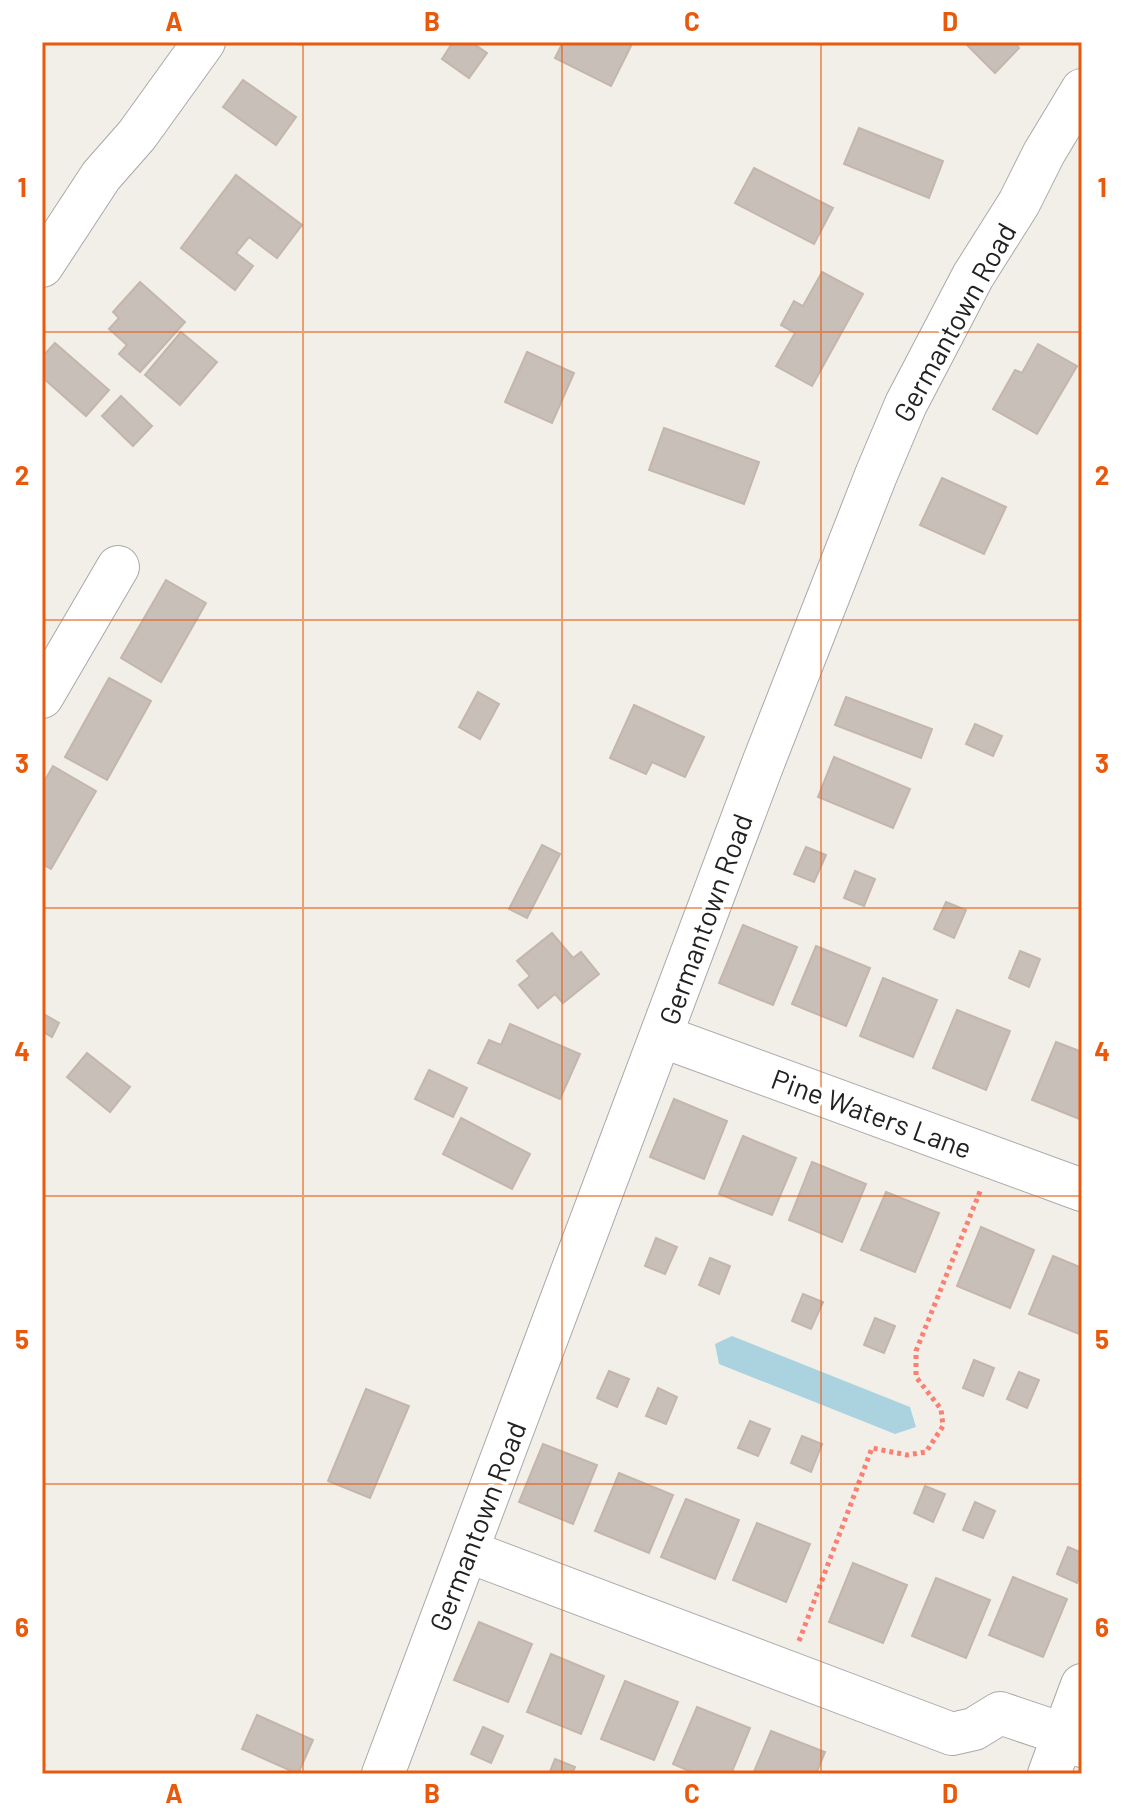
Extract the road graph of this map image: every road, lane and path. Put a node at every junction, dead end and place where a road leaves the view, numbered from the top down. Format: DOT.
graph roads {
  1 [pos="204,42"];
  2 [pos="1082,90"];
  3 [pos="42,266"];
  4 [pos="118,567"];
  5 [pos="42,697"];
  6 [pos="661,1036"];
  7 [pos="986,1177"];
  8 [pos="1082,1190"];
  9 [pos="467,1551"];
  10 [pos="796,1649"];
  11 [pos="1082,1685"];
  12 [pos="1073,1741"];
  13 [pos="383,1774"];
  14 [pos="1049,1774"];
  1 -- 3 [label="street"];
  2 -- 6 [label="street, Germantown Road"];
  4 -- 5 [label="street"];
  6 -- 8 [label="street, Pine Waters Lane"];
  6 -- 9 [label="street, Germantown Road"];
  7 -- 10 [label="path"];
  9 -- 12 [label="street"];
  9 -- 13 [label="street, Germantown Road"];
  11 -- 12 [label="street"];
  12 -- 14 [label="street"];
}
